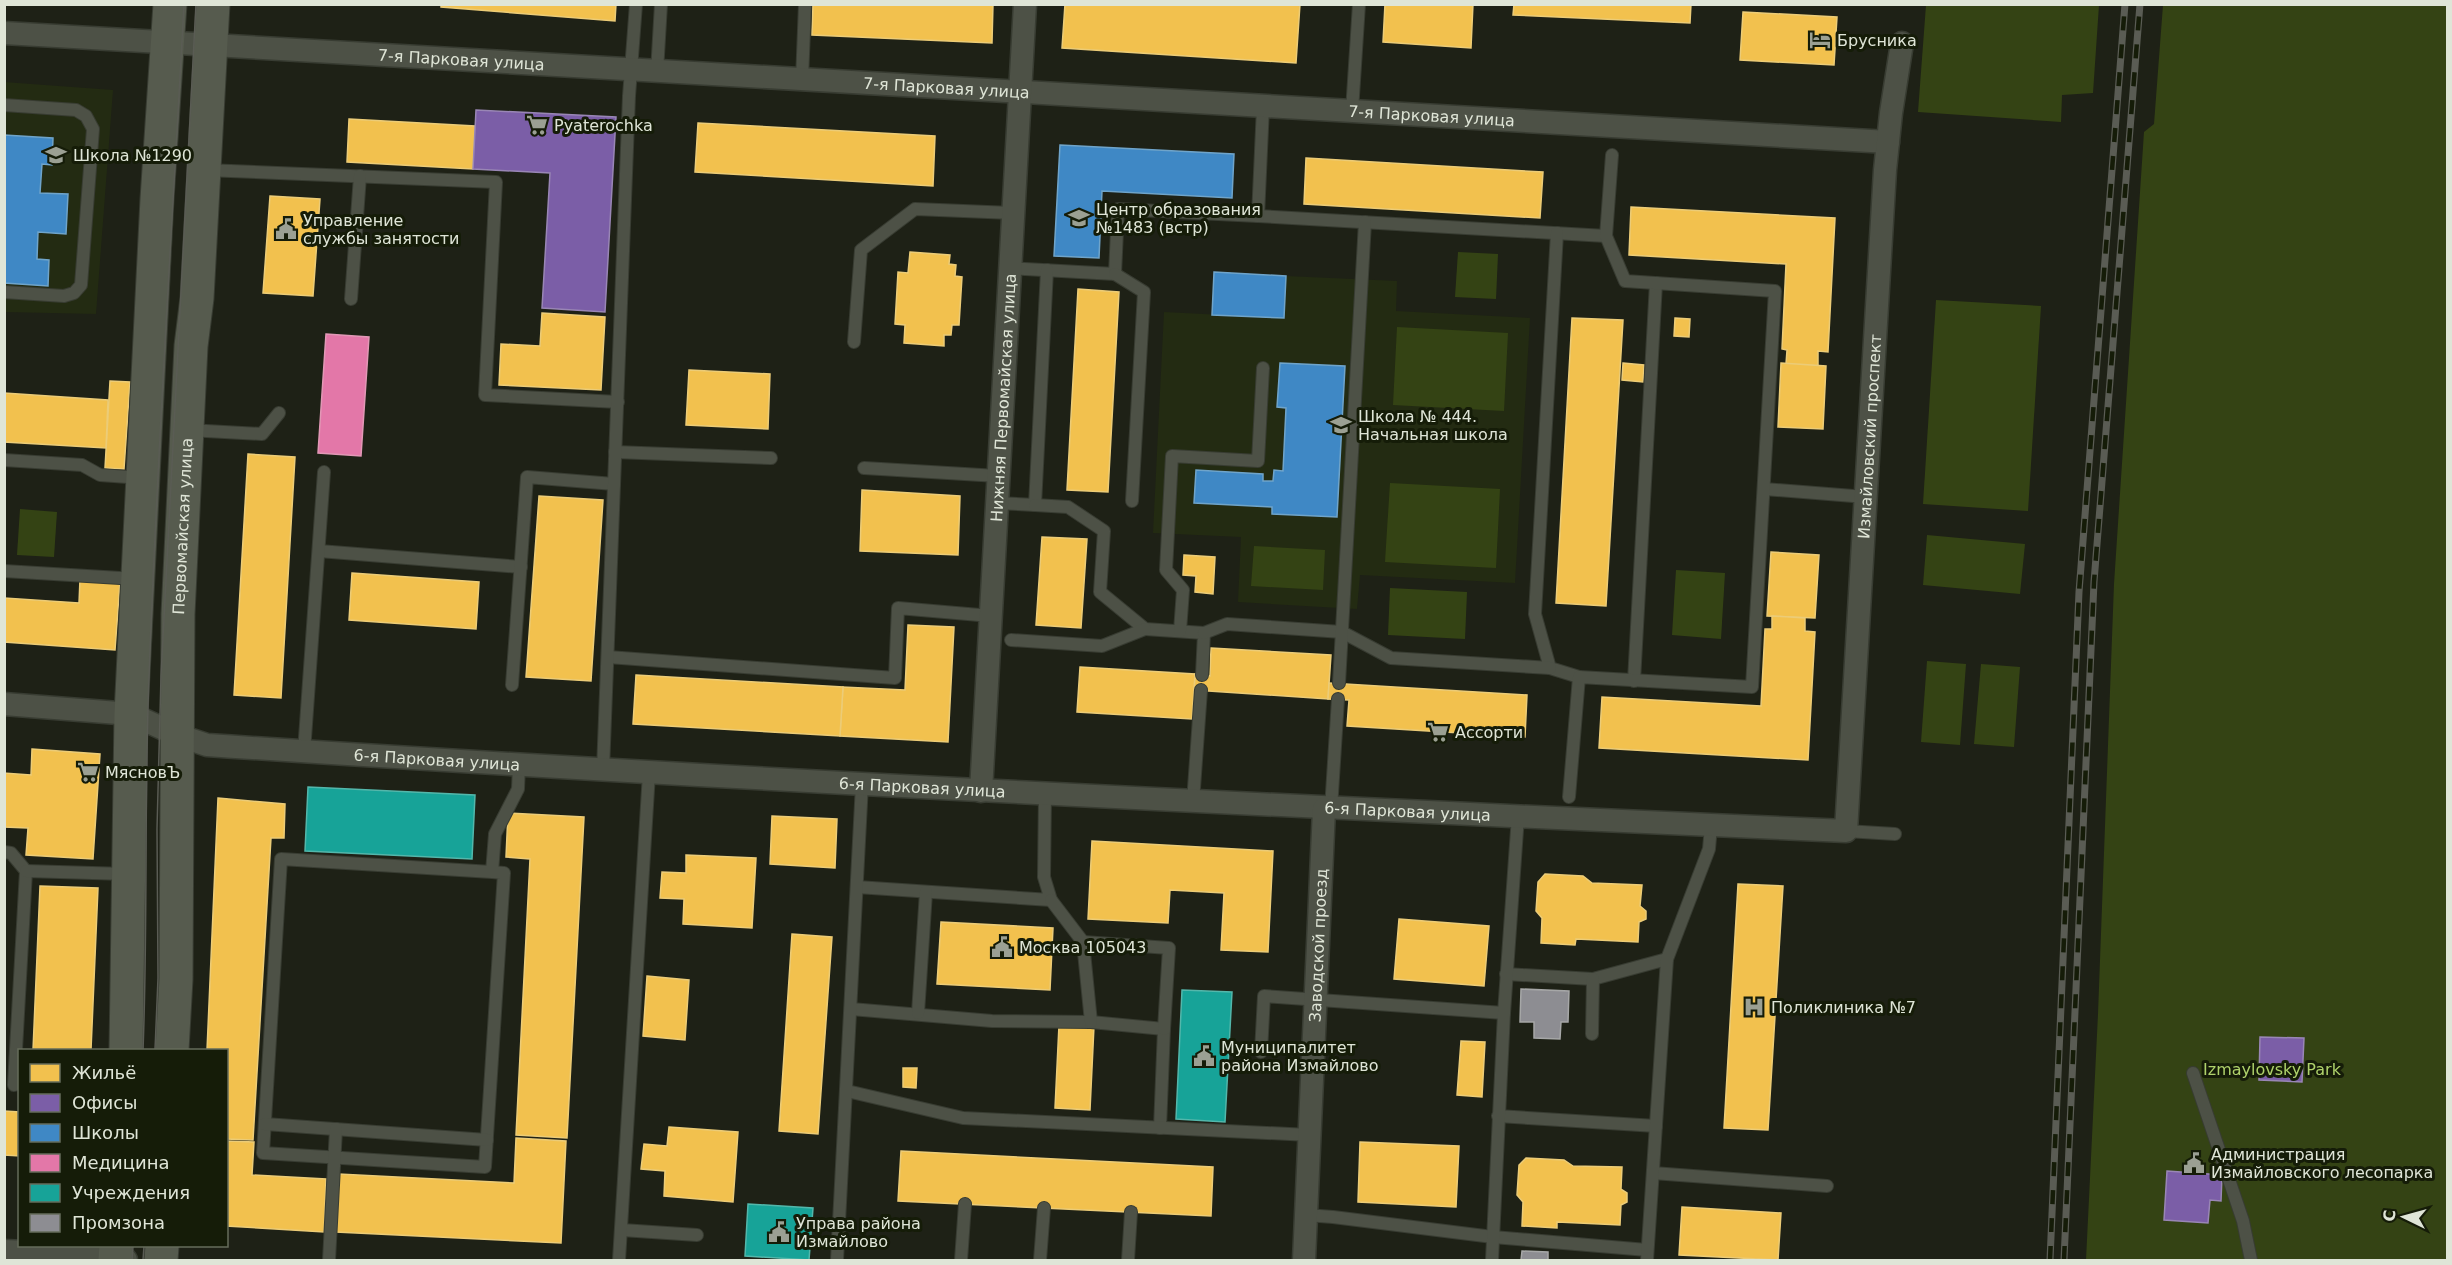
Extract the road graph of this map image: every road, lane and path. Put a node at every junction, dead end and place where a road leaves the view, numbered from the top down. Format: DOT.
graph roads {
  1 [pos="170,4"];
  2 [pos="213,4"];
  3 [pos="636,4"];
  4 [pos="661,4"];
  5 [pos="805,4"];
  6 [pos="1025,4"];
  7 [pos="1359,4"];
  8 [pos="4,33"];
  9 [pos="168,42"];
  10 [pos="1902,43"];
  11 [pos="212,44"];
  12 [pos="630,70"];
  13 [pos="657,72"];
  14 [pos="802,80"];
  15 [pos="1019,93"];
  16 [pos="4,105"];
  17 [pos="1263,106"];
  18 [pos="1352,111"];
  19 [pos="1888,142"];
  20 [pos="1612,154"];
  21 [pos="205,170"];
  22 [pos="360,176"];
  23 [pos="1012,213"];
  24 [pos="1258,216"];
  25 [pos="1365,222"];
  26 [pos="1557,233"];
  27 [pos="1606,236"];
  28 [pos="1010,268"];
  29 [pos="1047,270"];
  30 [pos="1115,274"];
  31 [pos="1656,283"];
  32 [pos="4,292"];
  33 [pos="351,299"];
  34 [pos="854,342"];
  35 [pos="1263,368"];
  36 [pos="618,402"];
  37 [pos="279,413"];
  38 [pos="187,430"];
  39 [pos="615,452"];
  40 [pos="771,458"];
  41 [pos="4,459"];
  42 [pos="864,468"];
  43 [pos="324,472"];
  44 [pos="998,476"];
  45 [pos="143,478"];
  46 [pos="614,484"];
  47 [pos="1764,489"];
  48 [pos="1866,496"];
  49 [pos="1132,501"];
  50 [pos="997,503"];
  51 [pos="1035,505"];
  52 [pos="319,551"];
  53 [pos="520,567"];
  54 [pos="4,571"];
  55 [pos="138,579"];
  56 [pos="991,616"];
  57 [pos="1145,629"];
  58 [pos="1180,631"];
  59 [pos="1342,632"];
  60 [pos="1204,633"];
  61 [pos="1011,640"];
  62 [pos="608,657"];
  63 [pos="1550,668"];
  64 [pos="1202,675"];
  65 [pos="1579,676"];
  66 [pos="1634,681"];
  67 [pos="1339,683"];
  68 [pos="512,685"];
  69 [pos="1201,690"];
  70 [pos="1338,699"];
  71 [pos="4,705"];
  72 [pos="131,714"];
  73 [pos="177,735"];
  74 [pos="304,752"];
  75 [pos="519,765"];
  76 [pos="603,770"];
  77 [pos="649,773"];
  78 [pos="861,784"];
  79 [pos="981,791"];
  80 [pos="1045,794"];
  81 [pos="1569,797"];
  82 [pos="1193,802"];
  83 [pos="1327,809"];
  84 [pos="1518,816"];
  85 [pos="1711,826"];
  86 [pos="1846,831"];
  87 [pos="1895,834"];
  88 [pos="4,852"];
  89 [pos="26,871"];
  90 [pos="492,872"];
  91 [pos="129,874"];
  92 [pos="857,887"];
  93 [pos="926,892"];
  94 [pos="1051,900"];
  95 [pos="1083,942"];
  96 [pos="1667,959"];
  97 [pos="1506,974"];
  98 [pos="1593,979"];
  99 [pos="1316,999"];
  100 [pos="851,1008"];
  101 [pos="918,1013"];
  102 [pos="1504,1013"];
  103 [pos="1091,1022"];
  104 [pos="1164,1029"];
  105 [pos="1592,1034"];
  106 [pos="126,1049"];
  107 [pos="172,1049"];
  108 [pos="1261,1052"];
  109 [pos="2193,1073"];
  110 [pos="13,1085"];
  111 [pos="847,1091"];
  112 [pos="1498,1116"];
  113 [pos="265,1124"];
  114 [pos="1656,1126"];
  115 [pos="1160,1128"];
  116 [pos="336,1129"];
  117 [pos="1309,1135"];
  118 [pos="487,1140"];
  119 [pos="334,1158"];
  120 [pos="1653,1173"];
  121 [pos="1827,1186"];
  122 [pos="965,1204"];
  123 [pos="1044,1208"];
  124 [pos="1131,1212"];
  125 [pos="1306,1215"];
  126 [pos="622,1230"];
  127 [pos="697,1235"];
  128 [pos="1493,1237"];
  129 [pos="4,1251"];
  130 [pos="1647,1255"];
  131 [pos="118,1256"];
  132 [pos="329,1260"];
  133 [pos="619,1260"];
  134 [pos="837,1260"];
  135 [pos="961,1260"];
  136 [pos="1040,1260"];
  137 [pos="1128,1260"];
  138 [pos="1304,1260"];
  139 [pos="1492,1260"];
  140 [pos="2251,1260"];
  1 -- 9 [label="main road"];
  2 -- 11 [label="main road, Первомайская улица"];
  3 -- 12 [label="lane"];
  4 -- 13 [label="lane"];
  5 -- 14 [label="lane"];
  6 -- 15 [label="street, Нижняя Первомайская улица"];
  7 -- 18 [label="lane"];
  8 -- 9 [label="street, 7-я Парковая улица"];
  9 -- 11 [label="street, 7-я Парковая улица"];
  9 -- 45 [label="main road"];
  10 -- 19 [label="street, Измайловский проспект"];
  11 -- 12 [label="street, 7-я Парковая улица"];
  11 -- 21 [label="main road, Первомайская улица"];
  12 -- 13 [label="street, 7-я Парковая улица"];
  12 -- 36 [label="lane"];
  13 -- 14 [label="street, 7-я Парковая улица"];
  14 -- 15 [label="street, 7-я Парковая улица"];
  15 -- 17 [label="street, 7-я Парковая улица"];
  15 -- 23 [label="street, Нижняя Первомайская улица"];
  16 -- 32 [label="lane"];
  17 -- 18 [label="street, 7-я Парковая улица"];
  17 -- 24 [label="lane"];
  18 -- 19 [label="street, 7-я Парковая улица"];
  19 -- 48 [label="street, Измайловский проспект"];
  20 -- 27 [label="lane"];
  21 -- 22 [label="lane"];
  21 -- 38 [label="main road, Первомайская улица"];
  22 -- 33 [label="lane"];
  22 -- 36 [label="lane"];
  23 -- 28 [label="street, Нижняя Первомайская улица"];
  23 -- 34 [label="lane"];
  24 -- 25 [label="lane"];
  24 -- 30 [label="lane"];
  25 -- 26 [label="lane"];
  25 -- 59 [label="lane"];
  26 -- 27 [label="lane"];
  26 -- 63 [label="lane"];
  27 -- 31 [label="lane"];
  28 -- 29 [label="lane"];
  28 -- 44 [label="street, Нижняя Первомайская улица"];
  29 -- 30 [label="lane"];
  29 -- 51 [label="lane"];
  30 -- 49 [label="lane"];
  31 -- 47 [label="lane"];
  31 -- 66 [label="lane"];
  35 -- 58 [label="lane"];
  36 -- 39 [label="lane"];
  37 -- 38 [label="lane"];
  38 -- 73 [label="main road, Первомайская улица"];
  39 -- 40 [label="lane"];
  39 -- 46 [label="lane"];
  41 -- 45 [label="lane"];
  42 -- 44 [label="lane"];
  43 -- 52 [label="lane"];
  44 -- 50 [label="street, Нижняя Первомайская улица"];
  45 -- 55 [label="main road"];
  46 -- 53 [label="lane"];
  46 -- 62 [label="lane"];
  47 -- 48 [label="lane"];
  47 -- 66 [label="lane"];
  48 -- 86 [label="street, Измайловский проспект"];
  50 -- 51 [label="lane"];
  50 -- 56 [label="street, Нижняя Первомайская улица"];
  51 -- 57 [label="lane"];
  52 -- 53 [label="lane"];
  52 -- 74 [label="lane"];
  53 -- 68 [label="lane"];
  54 -- 55 [label="lane"];
  55 -- 72 [label="main road"];
  56 -- 62 [label="lane"];
  56 -- 79 [label="street, Нижняя Первомайская улица"];
  57 -- 58 [label="lane"];
  57 -- 61 [label="lane"];
  58 -- 60 [label="lane"];
  59 -- 60 [label="lane"];
  59 -- 63 [label="lane"];
  59 -- 67 [label="lane"];
  60 -- 64 [label="lane"];
  62 -- 76 [label="lane"];
  63 -- 65 [label="lane"];
  65 -- 66 [label="lane"];
  65 -- 81 [label="lane"];
  69 -- 82 [label="lane"];
  70 -- 83 [label="lane"];
  71 -- 72 [label="street, 6-я Парковая улица"];
  72 -- 73 [label="street, 6-я Парковая улица"];
  72 -- 91 [label="main road"];
  73 -- 74 [label="street, 6-я Парковая улица"];
  73 -- 107 [label="main road, Первомайская улица"];
  74 -- 75 [label="street, 6-я Парковая улица"];
  75 -- 76 [label="street, 6-я Парковая улица"];
  75 -- 90 [label="lane"];
  76 -- 77 [label="street, 6-я Парковая улица"];
  77 -- 78 [label="street, 6-я Парковая улица"];
  77 -- 126 [label="lane"];
  78 -- 79 [label="street, 6-я Парковая улица"];
  78 -- 92 [label="lane"];
  79 -- 80 [label="street, 6-я Парковая улица"];
  80 -- 82 [label="street, 6-я Парковая улица"];
  80 -- 94 [label="lane"];
  82 -- 83 [label="street, 6-я Парковая улица"];
  83 -- 84 [label="street, 6-я Парковая улица"];
  83 -- 99 [label="street, Заводской проезд"];
  84 -- 85 [label="street, 6-я Парковая улица"];
  84 -- 97 [label="lane"];
  85 -- 86 [label="street, 6-я Парковая улица"];
  85 -- 96 [label="lane"];
  86 -- 87 [label="lane"];
  88 -- 89 [label="lane"];
  89 -- 91 [label="lane"];
  89 -- 110 [label="lane"];
  90 -- 113 [label="lane"];
  90 -- 118 [label="lane"];
  91 -- 106 [label="main road"];
  92 -- 93 [label="lane"];
  92 -- 100 [label="lane"];
  93 -- 94 [label="lane"];
  93 -- 101 [label="lane"];
  94 -- 95 [label="lane"];
  95 -- 103 [label="lane"];
  95 -- 104 [label="lane"];
  96 -- 98 [label="lane"];
  96 -- 114 [label="lane"];
  97 -- 98 [label="lane"];
  97 -- 102 [label="lane"];
  98 -- 105 [label="lane"];
  99 -- 102 [label="lane"];
  99 -- 108 [label="lane"];
  99 -- 117 [label="street, Заводской проезд"];
  100 -- 101 [label="lane"];
  100 -- 111 [label="lane"];
  101 -- 103 [label="lane"];
  102 -- 112 [label="lane"];
  103 -- 104 [label="lane"];
  104 -- 115 [label="lane"];
  109 -- 140 [label="lane"];
  111 -- 115 [label="lane"];
  111 -- 134 [label="lane"];
  112 -- 114 [label="lane"];
  112 -- 128 [label="lane"];
  113 -- 116 [label="lane"];
  113 -- 119 [label="lane"];
  114 -- 120 [label="lane"];
  115 -- 117 [label="lane"];
  116 -- 118 [label="lane"];
  116 -- 119 [label="lane"];
  117 -- 125 [label="street, Заводской проезд"];
  118 -- 119 [label="lane"];
  119 -- 132 [label="lane"];
  120 -- 121 [label="lane"];
  120 -- 130 [label="lane"];
  122 -- 135 [label="lane"];
  123 -- 136 [label="lane"];
  124 -- 137 [label="lane"];
  125 -- 128 [label="lane"];
  125 -- 138 [label="street, Заводской проезд"];
  126 -- 127 [label="lane"];
  126 -- 133 [label="lane"];
  128 -- 130 [label="lane"];
  128 -- 139 [label="lane"];
  129 -- 131 [label="street"];
}
